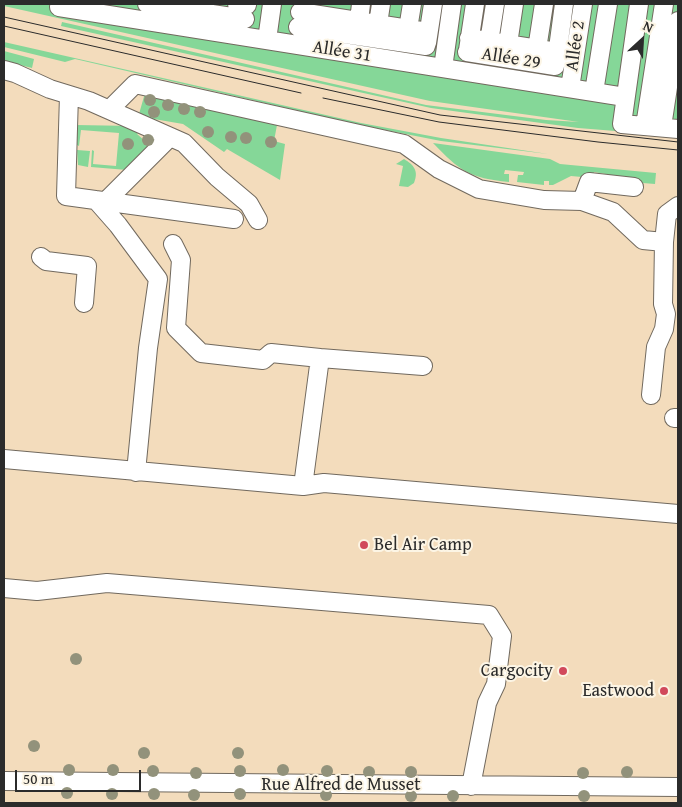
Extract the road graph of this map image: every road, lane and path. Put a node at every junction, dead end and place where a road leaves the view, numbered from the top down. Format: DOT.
graph roads {
  1 [pos="272,4"];
  2 [pos="361,4"];
  3 [pos="381,4"];
  4 [pos="400,4"];
  5 [pos="412,4"];
  6 [pos="433,4"];
  7 [pos="452,4"];
  8 [pos="474,4"];
  9 [pos="495,4"];
  10 [pos="514,4"];
  11 [pos="532,4"];
  12 [pos="544,4"];
  13 [pos="564,4"];
  14 [pos="582,4"];
  15 [pos="608,4"];
  16 [pos="639,4"];
  17 [pos="664,4"];
  18 [pos="81,7"];
  19 [pos="159,9"];
  20 [pos="59,10"];
  21 [pos="322,10"];
  22 [pos="341,11"];
  23 [pos="244,14"];
  24 [pos="299,14"];
  25 [pos="678,21"];
  26 [pos="359,22"];
  27 [pos="378,24"];
  28 [pos="402,28"];
  29 [pos="427,39"];
  30 [pos="267,40"];
  31 [pos="489,42"];
  32 [pos="295,44"];
  33 [pos="508,44"];
  34 [pos="468,45"];
  35 [pos="531,48"];
  36 [pos="556,59"];
  37 [pos="423,65"];
  38 [pos="442,68"];
  39 [pos="4,70"];
  40 [pos="464,71"];
  41 [pos="552,86"];
  42 [pos="570,88"];
  43 [pos="594,92"];
  44 [pos="69,95"];
  45 [pos="625,97"];
  46 [pos="109,110"];
  47 [pos="662,127"];
  48 [pos="170,137"];
  49 [pos="634,187"];
  50 [pos="101,201"];
  51 [pos="582,201"];
  52 [pos="678,206"];
  53 [pos="234,219"];
  54 [pos="258,220"];
  55 [pos="664,242"];
  56 [pos="173,244"];
  57 [pos="41,257"];
  58 [pos="84,303"];
  59 [pos="155,303"];
  60 [pos="178,306"];
  61 [pos="320,358"];
  62 [pos="423,366"];
  63 [pos="651,395"];
  64 [pos="4,459"];
  65 [pos="136,472"];
  66 [pos="303,486"];
  67 [pos="678,514"];
  68 [pos="4,588"];
  69 [pos="4,781"];
  70 [pos="471,786"];
  71 [pos="678,787"];
  1 -- 30 [label="street"];
  2 -- 26 [label="street"];
  3 -- 27 [label="street"];
  4 -- 28 [label="street"];
  5 -- 28 [label="street"];
  6 -- 29 [label="street"];
  7 -- 38 [label="street"];
  8 -- 34 [label="street"];
  9 -- 31 [label="street"];
  10 -- 33 [label="street"];
  11 -- 35 [label="street"];
  12 -- 35 [label="street"];
  13 -- 36 [label="street"];
  14 -- 42 [label="street, Allée 2"];
  15 -- 43 [label="street"];
  16 -- 45 [label="street"];
  17 -- 47 [label="street"];
  18 -- 19 [label="street, Allée 31"];
  18 -- 20 [label="street, Allée 31"];
  19 -- 23 [label="street, Allée 31"];
  21 -- 22 [label="street"];
  21 -- 24 [label="street"];
  22 -- 26 [label="street"];
  23 -- 30 [label="street, Allée 31"];
  24 -- 29 [label="street"];
  24 -- 32 [label="street"];
  25 -- 47 [label="street"];
  26 -- 27 [label="street"];
  27 -- 28 [label="street"];
  28 -- 29 [label="street"];
  29 -- 37 [label="street"];
  30 -- 32 [label="street, Allée 31"];
  31 -- 33 [label="street"];
  31 -- 34 [label="street"];
  32 -- 37 [label="street, Allée 31"];
  33 -- 35 [label="street"];
  34 -- 36 [label="street, Allée 29"];
  34 -- 40 [label="street"];
  35 -- 36 [label="street"];
  36 -- 41 [label="street"];
  37 -- 38 [label="street, Allée 31"];
  38 -- 40 [label="street, Allée 31"];
  39 -- 44 [label="street"];
  40 -- 41 [label="street, Allée 31"];
  41 -- 42 [label="street, Allée 31"];
  42 -- 43 [label="street, Allée 31"];
  43 -- 45 [label="street, Allée 31"];
  44 -- 46 [label="street"];
  44 -- 50 [label="street"];
  45 -- 47 [label="street"];
  46 -- 48 [label="street"];
  46 -- 51 [label="street"];
  48 -- 50 [label="street"];
  48 -- 54 [label="street"];
  49 -- 51 [label="street"];
  50 -- 53 [label="street"];
  50 -- 59 [label="street"];
  51 -- 55 [label="street"];
  52 -- 55 [label="street"];
  55 -- 63 [label="street"];
  56 -- 60 [label="street"];
  57 -- 58 [label="street"];
  59 -- 60 [label="street"];
  59 -- 65 [label="street"];
  60 -- 61 [label="street"];
  61 -- 62 [label="street"];
  61 -- 66 [label="street"];
  64 -- 65 [label="street"];
  65 -- 66 [label="street"];
  66 -- 67 [label="street"];
  68 -- 70 [label="street"];
  69 -- 70 [label="street, Rue Alfred de Musset"];
  70 -- 71 [label="street, Rue Alfred de Musset"];
}
